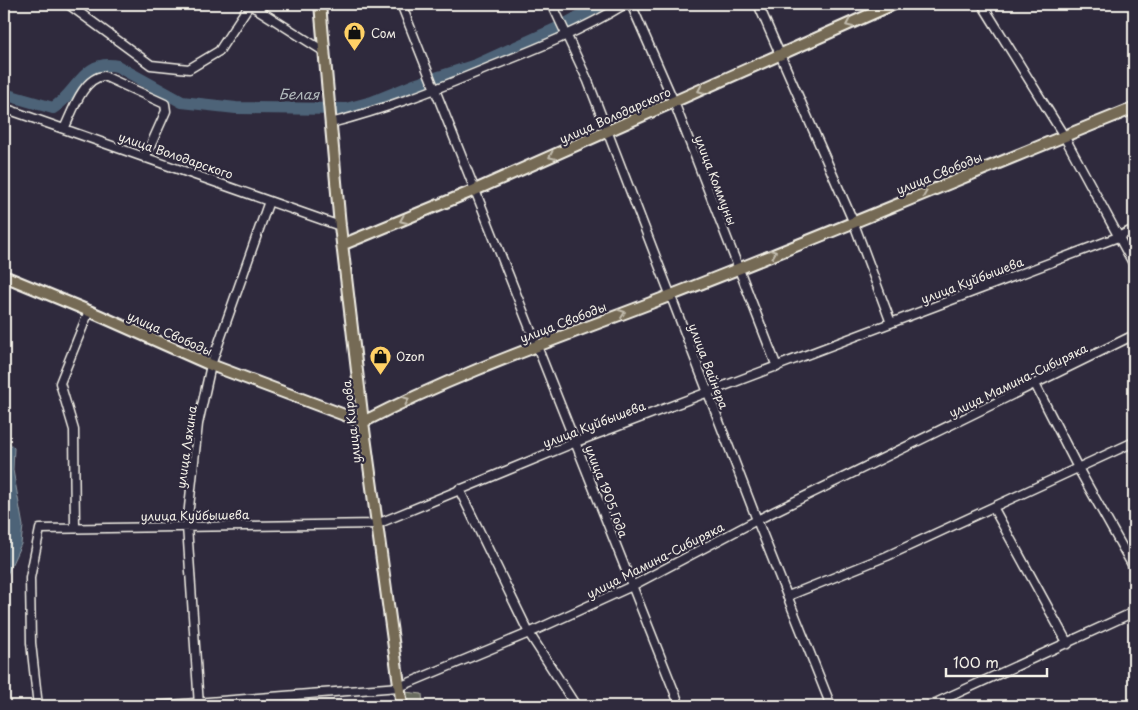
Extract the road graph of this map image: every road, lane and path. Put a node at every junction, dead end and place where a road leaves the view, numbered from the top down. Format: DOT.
graph roads {
  1 [pos="68,4"];
  2 [pos="249,4"];
  3 [pos="320,4"];
  4 [pos="401,4"];
  5 [pos="552,4"];
  6 [pos="625,4"];
  7 [pos="631,4"];
  8 [pos="758,4"];
  9 [pos="894,4"];
  10 [pos="982,4"];
  11 [pos="566,34"];
  12 [pos="325,52"];
  13 [pos="781,54"];
  14 [pos="435,89"];
  15 [pos="674,102"];
  16 [pos="4,108"];
  17 [pos="1134,108"];
  18 [pos="331,123"];
  19 [pos="64,129"];
  20 [pos="607,132"];
  21 [pos="1064,136"];
  22 [pos="145,158"];
  23 [pos="475,190"];
  24 [pos="269,201"];
  25 [pos="853,221"];
  26 [pos="340,226"];
  27 [pos="1134,229"];
  28 [pos="1118,237"];
  29 [pos="344,244"];
  30 [pos="1134,265"];
  31 [pos="738,267"];
  32 [pos="4,276"];
  33 [pos="670,296"];
  34 [pos="89,311"];
  35 [pos="892,323"];
  36 [pos="1134,336"];
  37 [pos="538,344"];
  38 [pos="211,365"];
  39 [pos="777,367"];
  40 [pos="1036,384"];
  41 [pos="708,393"];
  42 [pos="363,422"];
  43 [pos="576,442"];
  44 [pos="1134,442"];
  45 [pos="1078,468"];
  46 [pos="458,489"];
  47 [pos="993,507"];
  48 [pos="757,520"];
  49 [pos="377,524"];
  50 [pos="187,526"];
  51 [pos="75,528"];
  52 [pos="1134,568"];
  53 [pos="632,586"];
  54 [pos="788,596"];
  55 [pos="1134,612"];
  56 [pos="529,633"];
  57 [pos="1068,644"];
  58 [pos="399,687"];
  59 [pos="199,704"];
  60 [pos="38,706"];
  61 [pos="156,706"];
  62 [pos="402,706"];
  63 [pos="576,706"];
  64 [pos="680,706"];
  65 [pos="831,706"];
  66 [pos="929,706"];
  1 -- 2 [label="street"];
  2 -- 12 [label="street"];
  3 -- 12 [label="main road"];
  4 -- 14 [label="street, улица 1905 Года"];
  5 -- 11 [label="street, улица Вайнера"];
  6 -- 11 [label="street"];
  7 -- 15 [label="street, улица Коммуны"];
  8 -- 13 [label="street"];
  9 -- 13 [label="main road, улица Володарского, one-way"];
  10 -- 21 [label="street"];
  11 -- 14 [label="street"];
  11 -- 20 [label="street, улица Вайнера"];
  12 -- 18 [label="main road, улица Кирова"];
  13 -- 15 [label="main road, улица Володарского, one-way"];
  13 -- 25 [label="street"];
  14 -- 18 [label="street"];
  14 -- 23 [label="street, улица 1905 Года"];
  15 -- 20 [label="main road, улица Володарского"];
  15 -- 31 [label="street, улица Коммуны"];
  16 -- 19 [label="street, улица Володарского"];
  17 -- 21 [label="main road, улица Свободы"];
  18 -- 26 [label="main road, улица Кирова"];
  19 -- 22 [label="street, улица Володарского"];
  19 -- 22 [label="street"];
  20 -- 23 [label="main road, улица Володарского, one-way"];
  20 -- 33 [label="street, улица Вайнера"];
  25 -- 21 [label="main road, улица Свободы, one-way"];
  21 -- 28 [label="street"];
  22 -- 24 [label="street, улица Володарского"];
  23 -- 29 [label="main road, улица Володарского, one-way"];
  23 -- 37 [label="street, улица 1905 Года"];
  24 -- 26 [label="street, улица Володарского"];
  24 -- 38 [label="street, улица Ляхина"];
  31 -- 25 [label="main road, улица Свободы, one-way"];
  25 -- 35 [label="street"];
  26 -- 29 [label="main road, улица Кирова"];
  27 -- 28 [label="street, улица Куйбышева"];
  28 -- 30 [label="street"];
  28 -- 35 [label="street, улица Куйбышева"];
  29 -- 42 [label="main road, улица Кирова"];
  31 -- 33 [label="main road, улица Свободы"];
  31 -- 39 [label="street, улица Коммуны"];
  32 -- 34 [label="main road, улица Свободы"];
  37 -- 33 [label="main road, улица Свободы, one-way"];
  33 -- 41 [label="street, улица Вайнера"];
  34 -- 38 [label="main road, улица Свободы"];
  34 -- 51 [label="street"];
  35 -- 39 [label="street, улица Куйбышева"];
  36 -- 40 [label="street, улица Мамина-Сибиряка"];
  42 -- 37 [label="main road, улица Свободы, one-way"];
  37 -- 43 [label="street, улица 1905 Года"];
  38 -- 42 [label="main road, улица Свободы"];
  38 -- 50 [label="street, улица Ляхина"];
  39 -- 41 [label="street, улица Куйбышева"];
  40 -- 45 [label="street"];
  40 -- 48 [label="street, улица Мамина-Сибиряка"];
  41 -- 43 [label="street, улица Куйбышева"];
  41 -- 48 [label="street, улица Вайнера"];
  42 -- 49 [label="main road, улица Кирова"];
  43 -- 46 [label="street, улица Куйбышева"];
  43 -- 53 [label="street, улица 1905 Года"];
  44 -- 45 [label="street"];
  45 -- 47 [label="street"];
  45 -- 52 [label="street"];
  46 -- 49 [label="street, улица Куйбышева"];
  46 -- 56 [label="street"];
  47 -- 54 [label="street"];
  47 -- 57 [label="street"];
  48 -- 53 [label="street, улица Мамина-Сибиряка"];
  48 -- 54 [label="street, улица Вайнера"];
  49 -- 50 [label="street, улица Куйбышева"];
  49 -- 58 [label="main road, улица Кирова"];
  50 -- 51 [label="street, улица Куйбышева"];
  50 -- 59 [label="street, улица Ляхина"];
  51 -- 60 [label="street, улица Куйбышева"];
  53 -- 56 [label="street, улица Мамина-Сибиряка"];
  53 -- 64 [label="street, улица 1905 Года"];
  54 -- 65 [label="street, улица Вайнера"];
  55 -- 57 [label="street"];
  56 -- 58 [label="street, улица Мамина-Сибиряка"];
  56 -- 63 [label="street"];
  57 -- 66 [label="street"];
  58 -- 59 [label="street, улица Мамина-Сибиряка"];
  58 -- 62 [label="main road, улица Кирова"];
  59 -- 61 [label="street, улица Мамина-Сибиряка"];
}
